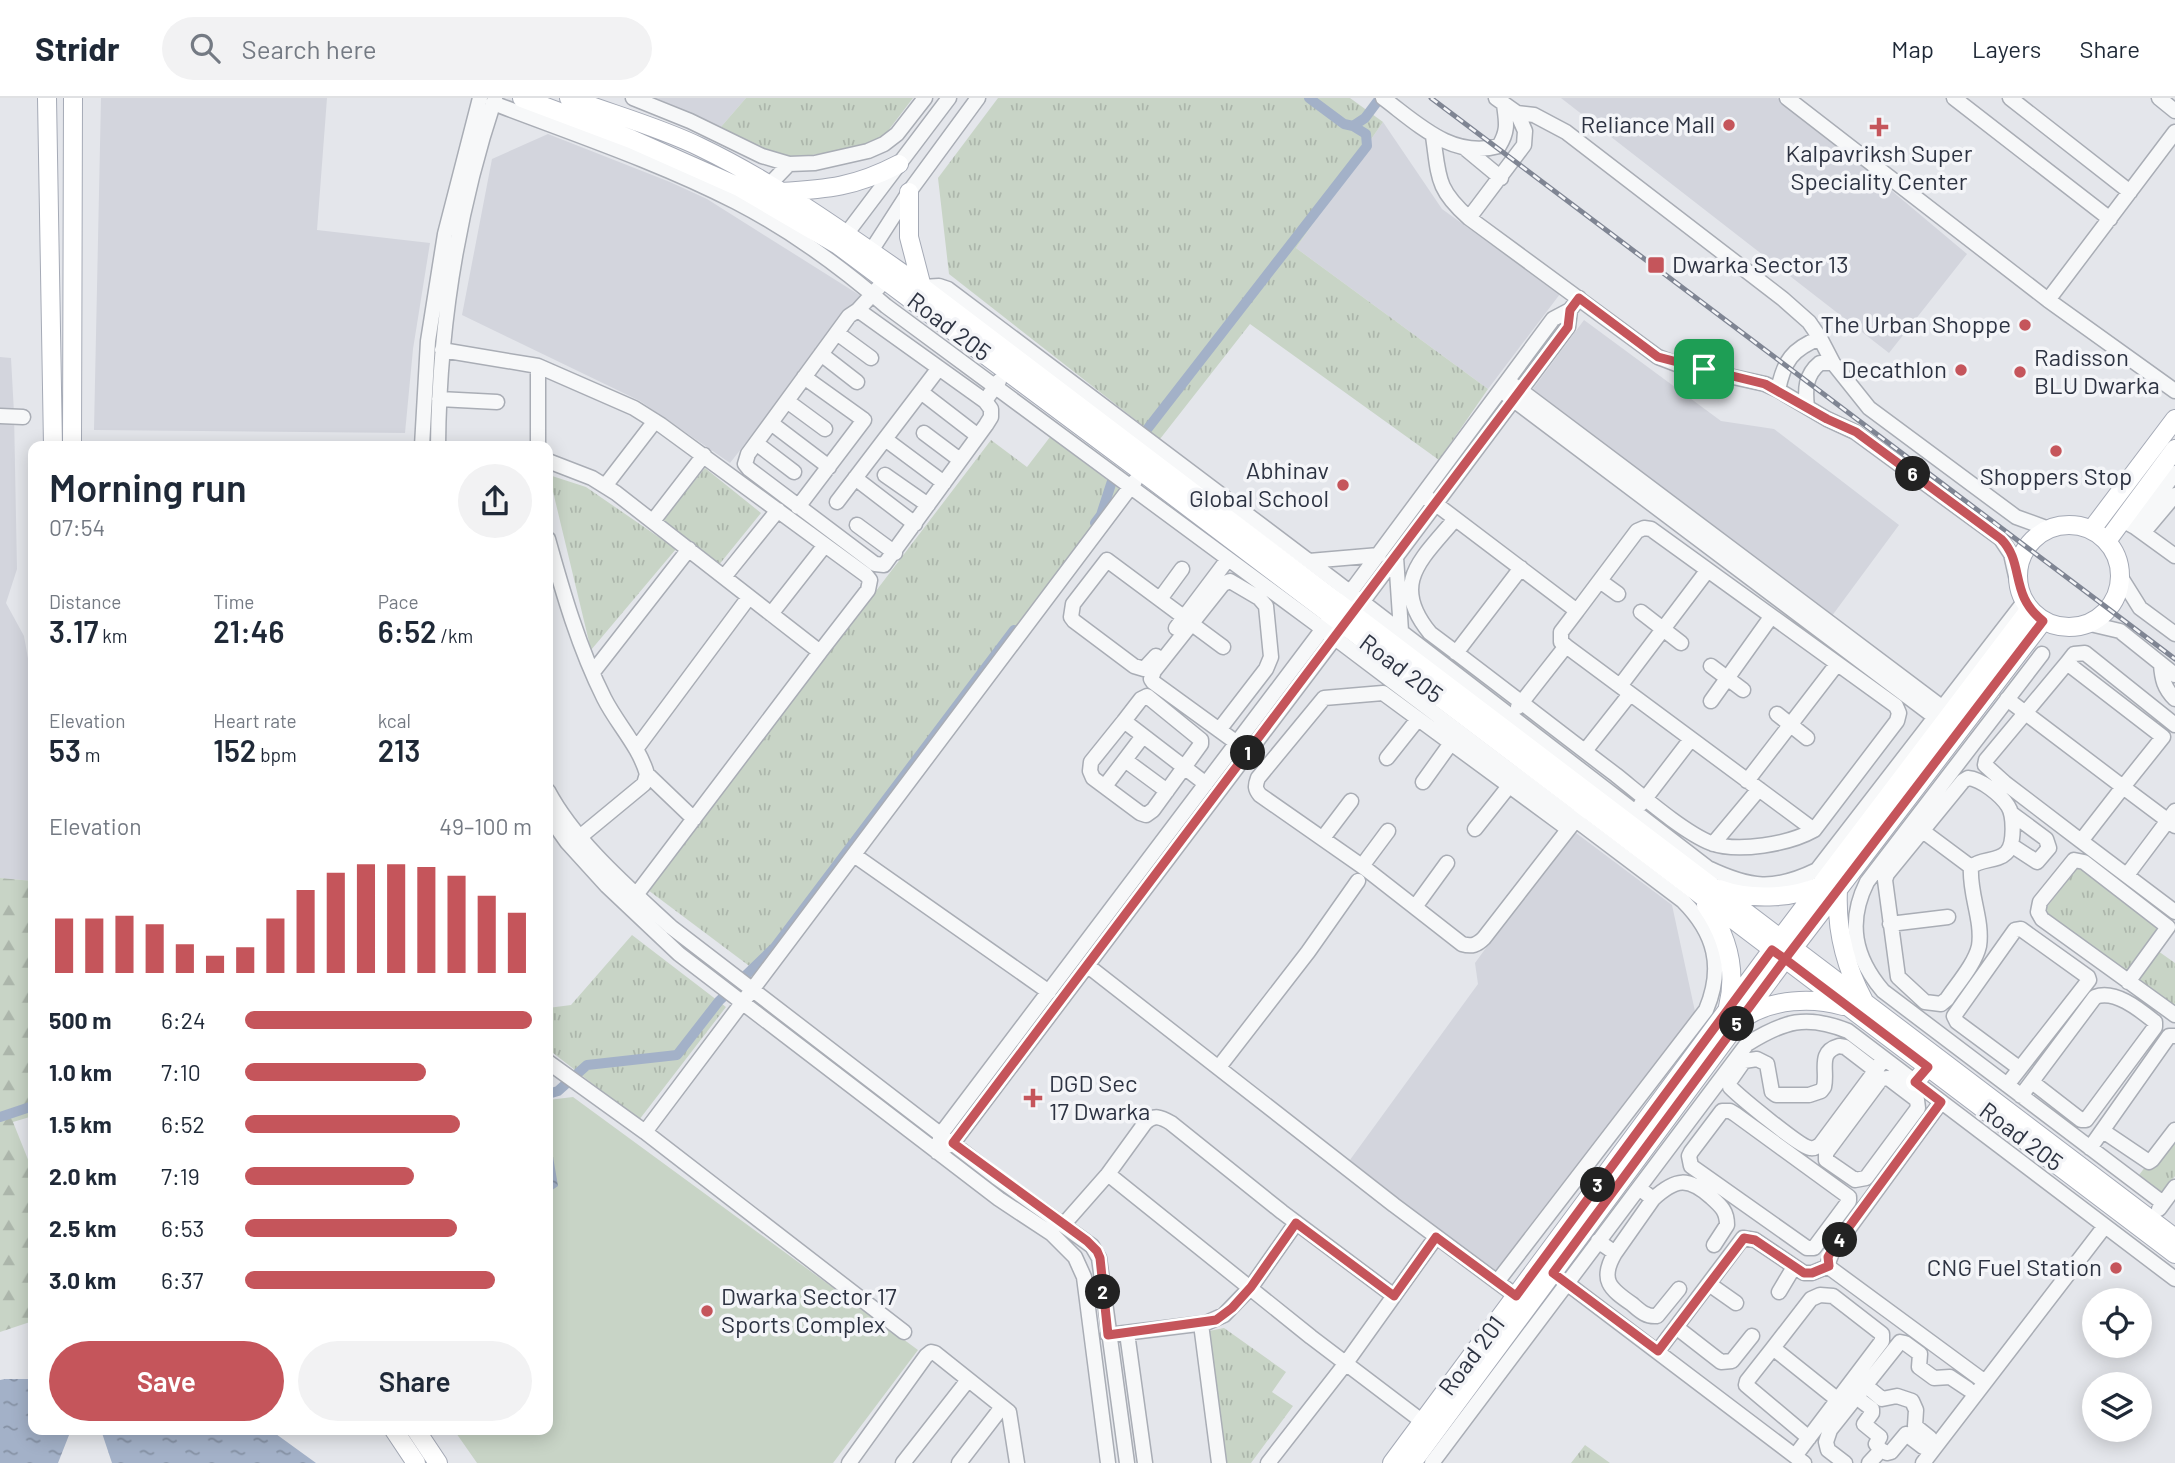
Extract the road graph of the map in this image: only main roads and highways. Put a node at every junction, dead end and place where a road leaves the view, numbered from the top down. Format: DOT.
graph roads {
  1 [pos="47,98"];
  2 [pos="73,98"];
  3 [pos="522,98"];
  4 [pos="569,98"];
  5 [pos="899,164"];
  6 [pos="774,189"];
  7 [pos="909,192"];
  8 [pos="843,239"];
  9 [pos="866,256"];
  10 [pos="922,287"];
  11 [pos="2175,419"];
  12 [pos="53,441"];
  13 [pos="72,441"];
  14 [pos="2175,449"];
  15 [pos="2092,529"];
  16 [pos="2107,541"];
  17 [pos="2029,604"];
  18 [pos="1343,615"];
  19 [pos="1820,886"];
  20 [pos="1704,890"];
  21 [pos="1838,890"];
  22 [pos="1783,949"];
  23 [pos="1858,1006"];
  24 [pos="1733,1016"];
  25 [pos="1928,1067"];
  26 [pos="1915,1082"];
  27 [pos="2175,1238"];
  28 [pos="2175,1254"];
  29 [pos="397,1435"];
  30 [pos="419,1435"];
  31 [pos="1425,1461"];
  32 [pos="416,1463"];
  33 [pos="438,1463"];
  34 [pos="1392,1463"];
  1 -- 12 [label="main road"];
  2 -- 13 [label="main road"];
  3 -- 8 [label="main road, Road 205"];
  4 -- 6 [label="main road, Road 205"];
  5 -- 6 [label="main road"];
  6 -- 8 [label="main road, Road 205"];
  7 -- 10 [label="main road"];
  8 -- 9 [label="main road, Road 205"];
  9 -- 10 [label="main road, Road 205"];
  9 -- 18 [label="main road, Road 205"];
  10 -- 18 [label="main road, Road 205"];
  11 -- 15 [label="main road"];
  14 -- 16 [label="main road"];
  15 -- 16 [label="main road"];
  15 -- 17 [label="main road"];
  16 -- 17 [label="main road"];
  17 -- 19 [label="main road, Road 201"];
  17 -- 21 [label="main road, Road 201"];
  18 -- 20 [label="main road, Road 205"];
  18 -- 20 [label="main road, Road 205"];
  19 -- 20 [label="main road"];
  19 -- 22 [label="main road, Road 201"];
  20 -- 22 [label="main road, Road 205"];
  20 -- 24 [label="main road"];
  21 -- 22 [label="main road, Road 201"];
  21 -- 23 [label="main road"];
  22 -- 23 [label="main road, Road 205"];
  22 -- 24 [label="main road, Road 201"];
  23 -- 24 [label="main road"];
  23 -- 25 [label="main road, Road 205"];
  23 -- 27 [label="main road, Road 205"];
  24 -- 31 [label="main road, Road 201"];
  24 -- 34 [label="main road, Road 201"];
  25 -- 26 [label="main road"];
  25 -- 28 [label="main road, Road 205"];
  29 -- 32 [label="main road"];
  30 -- 33 [label="main road"];
}
